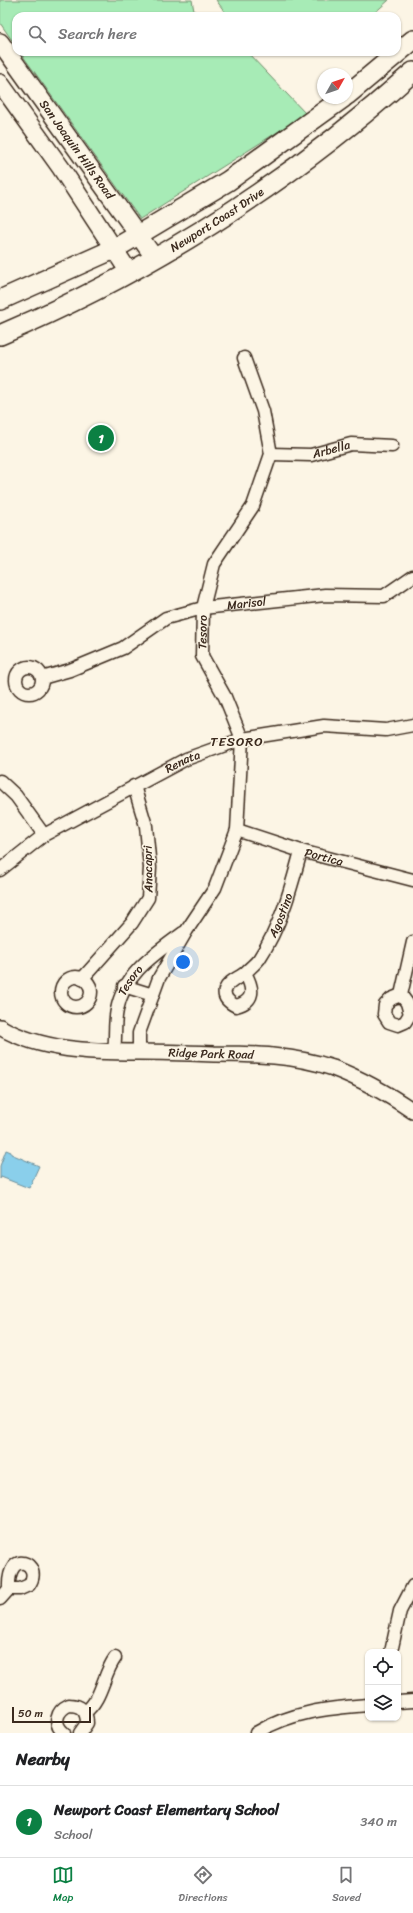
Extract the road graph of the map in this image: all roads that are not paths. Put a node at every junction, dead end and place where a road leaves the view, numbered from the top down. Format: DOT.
graph roads {
  1 [pos="413,40"];
  2 [pos="0,42"];
  3 [pos="401,50"];
  4 [pos="394,56"];
  5 [pos="413,72"];
  6 [pos="0,83"];
  7 [pos="353,90"];
  8 [pos="336,104"];
  9 [pos="138,235"];
  10 [pos="114,249"];
  11 [pos="154,257"];
  12 [pos="129,272"];
  13 [pos="0,300"];
  14 [pos="0,335"];
  15 [pos="244,358"];
  16 [pos="392,446"];
  17 [pos="271,454"];
  18 [pos="413,576"];
  19 [pos="203,608"];
  20 [pos="42,678"];
  21 [pos="413,725"];
  22 [pos="242,739"];
  23 [pos="0,781"];
  24 [pos="134,786"];
  25 [pos="237,830"];
  26 [pos="44,835"];
  27 [pos="301,851"];
  28 [pos="0,870"];
  29 [pos="413,880"];
  30 [pos="187,930"];
  31 [pos="413,942"];
  32 [pos="245,973"];
  33 [pos="82,979"];
  34 [pos="124,986"];
  35 [pos="153,995"];
  36 [pos="401,995"];
  37 [pos="0,1027"];
  38 [pos="114,1052"];
  39 [pos="139,1052"];
  40 [pos="413,1111"];
  41 [pos="413,1586"];
  42 [pos="9,1589"];
  43 [pos="0,1599"];
  44 [pos="392,1649"];
  45 [pos="115,1658"];
  46 [pos="413,1701"];
  47 [pos="401,1702"];
  48 [pos="365,1705"];
  49 [pos="84,1712"];
  50 [pos="59,1731"];
  51 [pos="80,1733"];
  52 [pos="256,1733"];
  1 -- 3 [label="main road"];
  2 -- 9 [label="main road, San Joaquin Hills Road"];
  4 -- 7 [label="main road"];
  5 -- 11 [label="main road, Newport Coast Drive"];
  6 -- 10 [label="main road, San Joaquin Hills Road"];
  8 -- 9 [label="main road"];
  9 -- 10 [label="main road"];
  9 -- 11 [label="main road, San Joaquin Hills Road"];
  10 -- 12 [label="main road, San Joaquin Hills Road"];
  10 -- 13 [label="main road"];
  11 -- 12 [label="main road, Newport Coast Drive"];
  12 -- 14 [label="main road, Newport Coast Drive"];
  15 -- 17 [label="street, Tesoro"];
  16 -- 17 [label="street, Arbella"];
  17 -- 19 [label="street, Tesoro"];
  18 -- 19 [label="street, Marisol"];
  19 -- 20 [label="street, Marisol"];
  19 -- 22 [label="street, Tesoro"];
  21 -- 22 [label="street, Renata"];
  22 -- 24 [label="street, Renata"];
  22 -- 25 [label="street, Tesoro"];
  23 -- 26 [label="street"];
  24 -- 26 [label="street, Renata"];
  24 -- 33 [label="street, Anacapri"];
  25 -- 27 [label="street, Portica"];
  25 -- 30 [label="street, Tesoro"];
  26 -- 28 [label="street, Renata"];
  27 -- 29 [label="street, Portica"];
  27 -- 32 [label="street, Agostino"];
  30 -- 34 [label="street, Tesoro"];
  30 -- 35 [label="street, Tesoro"];
  31 -- 36 [label="street"];
  34 -- 35 [label="street"];
  34 -- 38 [label="street, Tesoro"];
  35 -- 39 [label="street, Tesoro"];
  37 -- 38 [label="street, Ridge Park Road"];
  38 -- 39 [label="street, Ridge Park Road"];
  39 -- 40 [label="street, Ridge Park Road"];
  41 -- 44 [label="street"];
  42 -- 43 [label="street"];
  45 -- 49 [label="street"];
  46 -- 47 [label="street"];
  48 -- 52 [label="street"];
  49 -- 50 [label="street"];
  49 -- 51 [label="street"];
}
